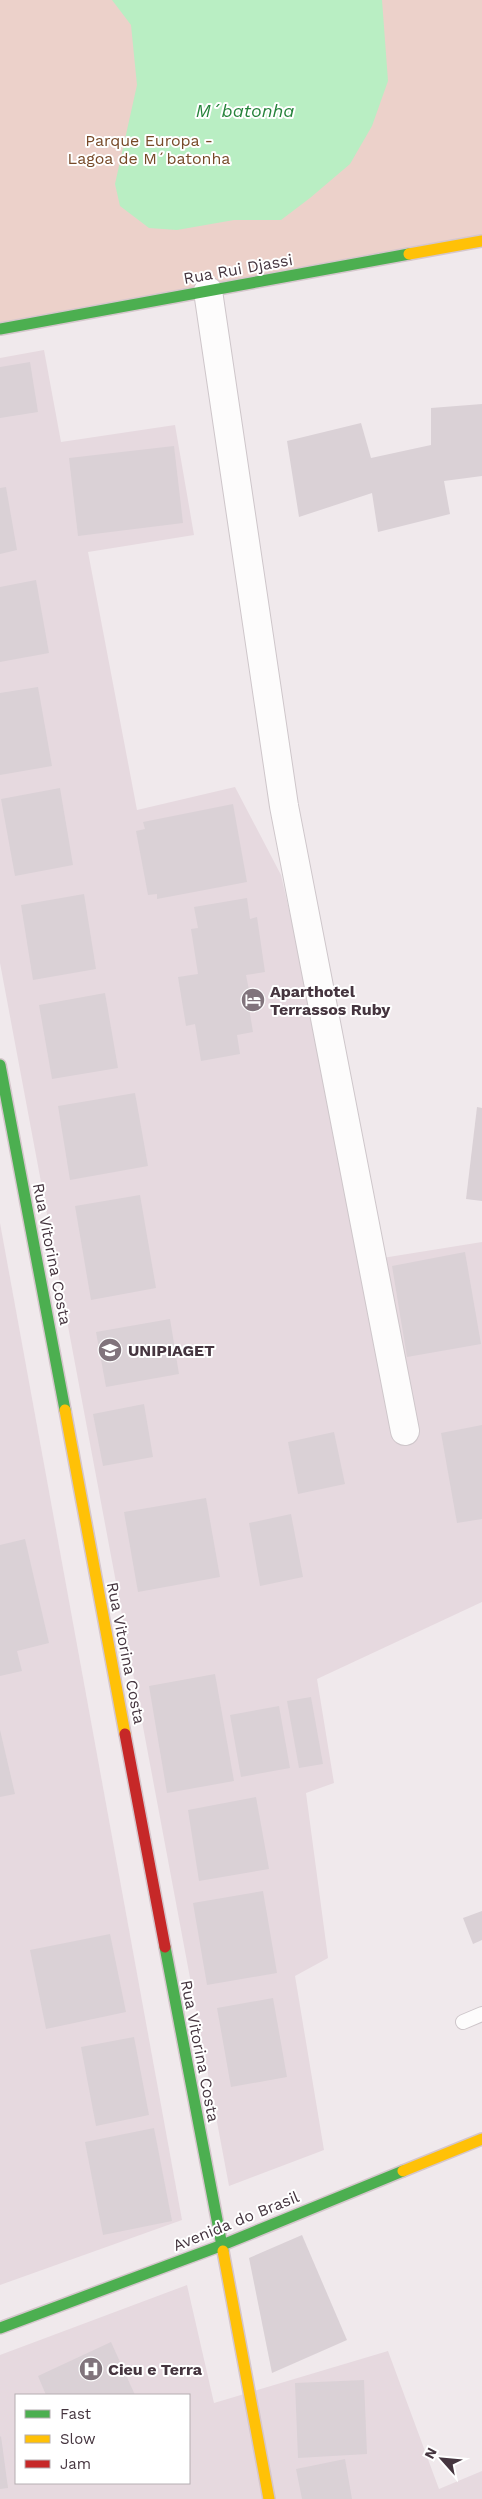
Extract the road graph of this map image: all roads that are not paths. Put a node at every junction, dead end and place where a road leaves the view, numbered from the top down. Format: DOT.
graph roads {
  1 [pos="482,241"];
  2 [pos="208,291"];
  3 [pos="0,328"];
  4 [pos="0,1065"];
  5 [pos="405,1430"];
  6 [pos="482,2014"];
  7 [pos="463,2022"];
  8 [pos="482,2139"];
  9 [pos="220,2246"];
  10 [pos="0,2328"];
  11 [pos="268,2499"];
  1 -- 2 [label="street, Rua Rui Djassi"];
  2 -- 3 [label="street, Rua Rui Djassi"];
  2 -- 5 [label="street"];
  4 -- 9 [label="street, Rua Vitorina Costa"];
  6 -- 7 [label="lane"];
  8 -- 9 [label="street, Avenida do Brasil"];
  9 -- 10 [label="street, Avenida do Brasil"];
  9 -- 11 [label="street, Rua Vitorina Costa"];
}
